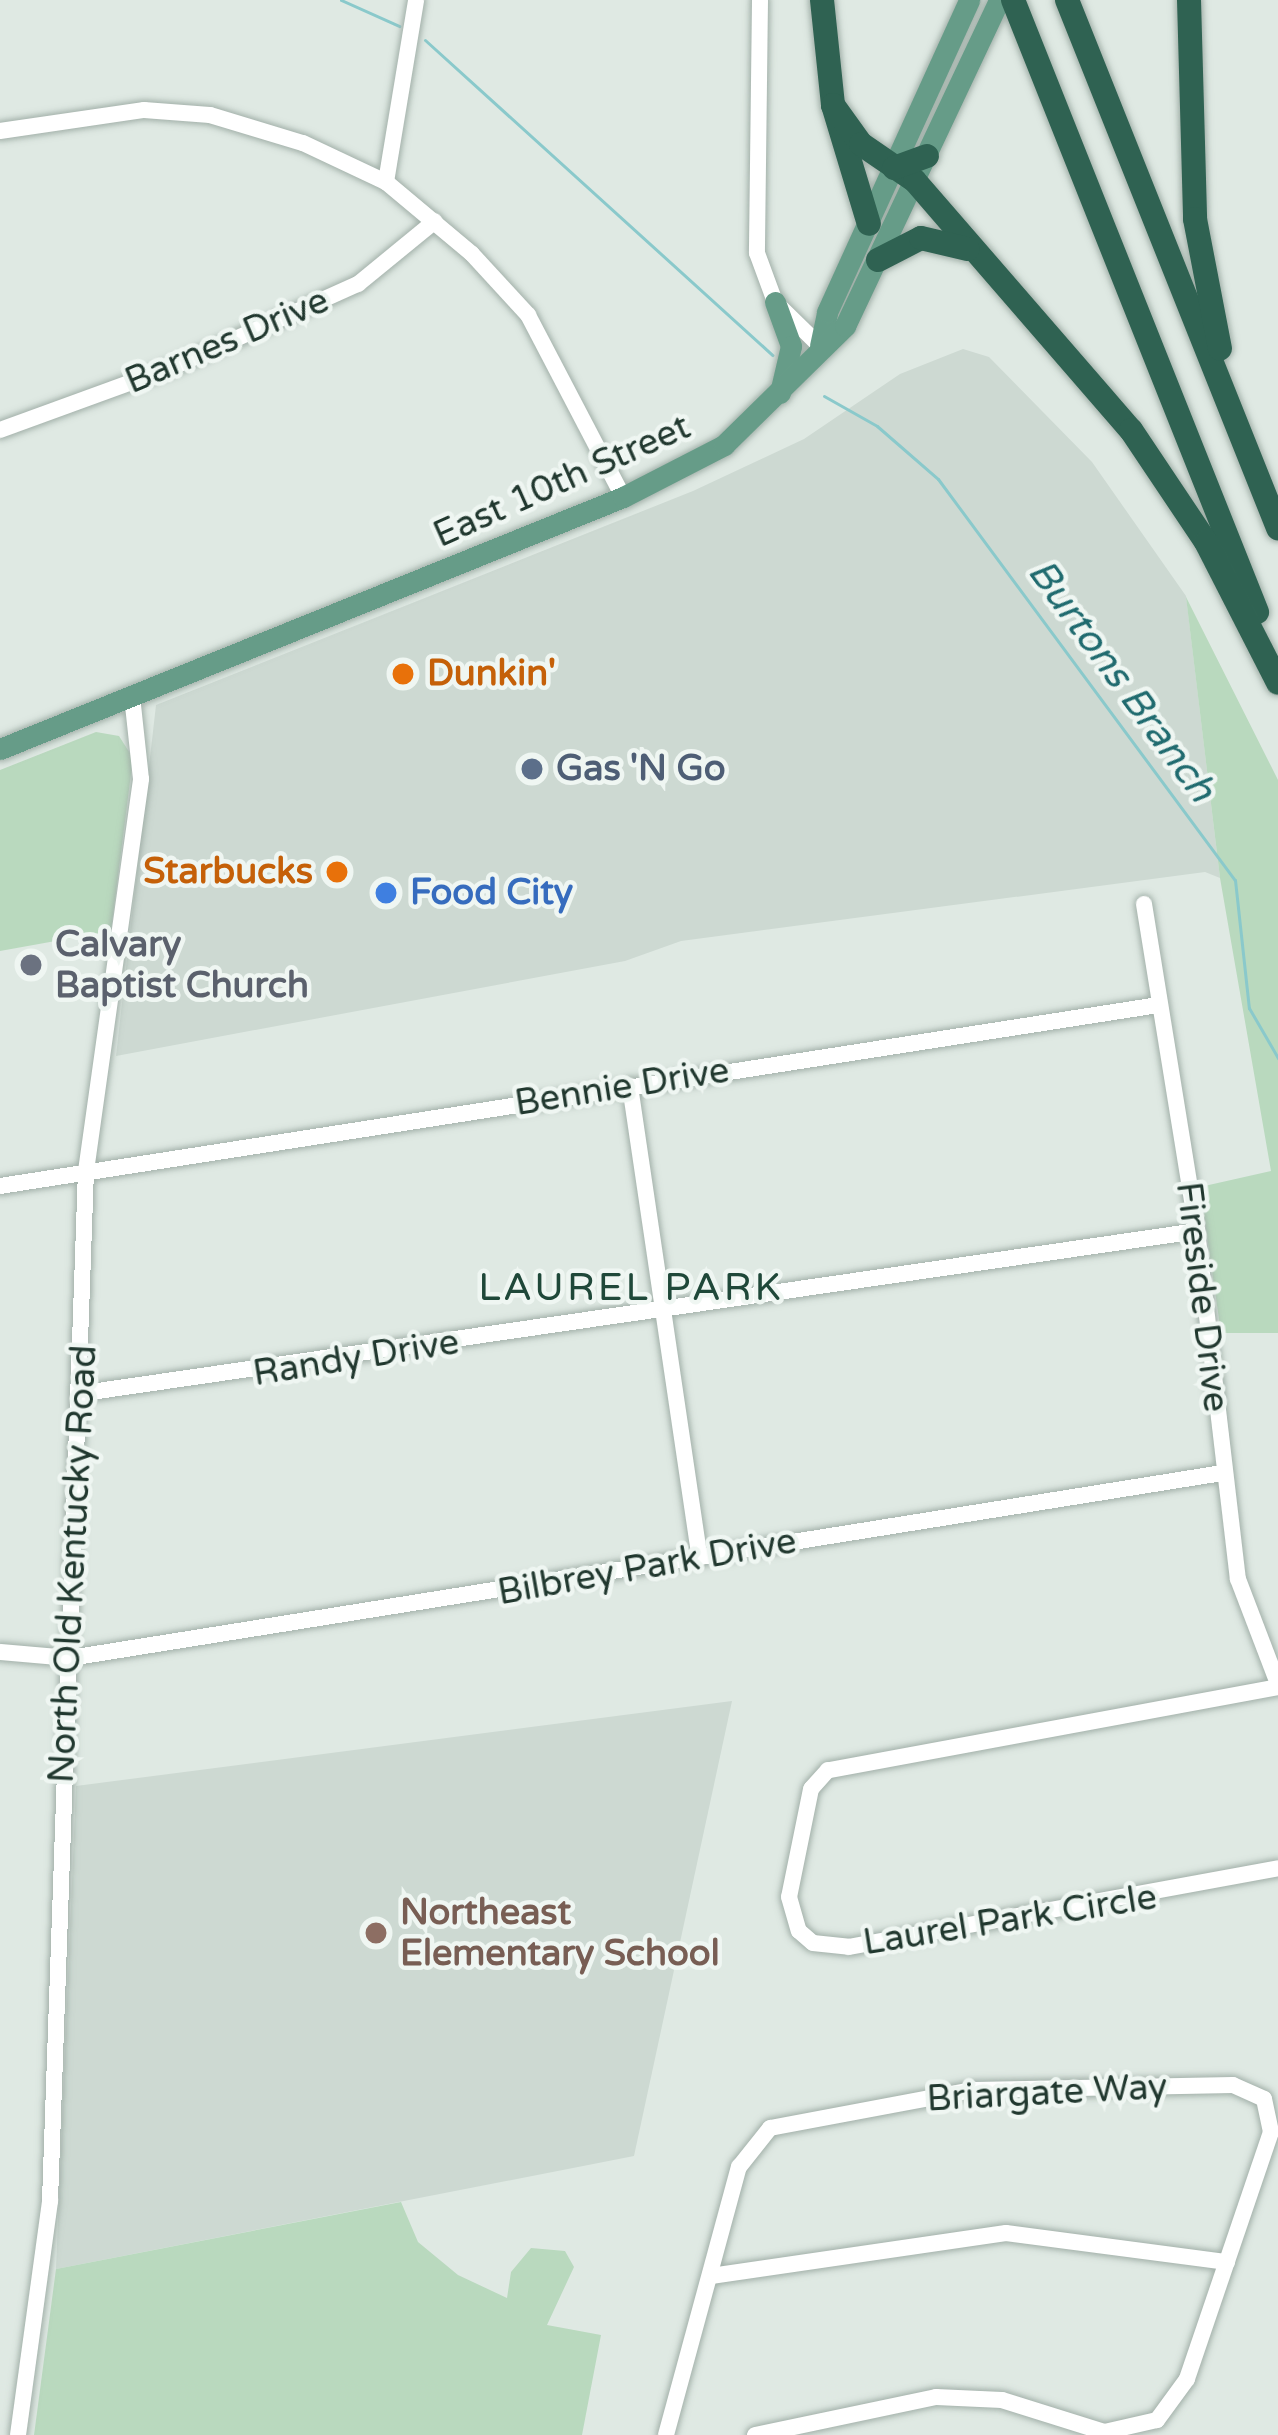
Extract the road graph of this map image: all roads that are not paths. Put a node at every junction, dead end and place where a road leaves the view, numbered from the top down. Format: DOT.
graph roads {
  1 [pos="416,0"];
  2 [pos="760,0"];
  3 [pos="822,0"];
  4 [pos="969,0"];
  5 [pos="999,0"];
  6 [pos="1013,0"];
  7 [pos="1067,0"];
  8 [pos="1189,0"];
  9 [pos="833,105"];
  10 [pos="0,130"];
  11 [pos="926,156"];
  12 [pos="905,174"];
  13 [pos="386,182"];
  14 [pos="435,220"];
  15 [pos="869,224"];
  16 [pos="975,253"];
  17 [pos="878,260"];
  18 [pos="776,302"];
  19 [pos="820,346"];
  20 [pos="771,406"];
  21 [pos="0,430"];
  22 [pos="623,496"];
  23 [pos="1278,525"];
  24 [pos="1278,664"];
  25 [pos="1278,683"];
  26 [pos="131,696"];
  27 [pos="0,749"];
  28 [pos="1144,904"];
  29 [pos="1158,1004"];
  30 [pos="630,1086"];
  31 [pos="86,1171"];
  32 [pos="0,1186"];
  33 [pos="1197,1231"];
  34 [pos="660,1311"];
  35 [pos="84,1393"];
  36 [pos="1223,1473"];
  37 [pos="700,1558"];
  38 [pos="0,1652"];
  39 [pos="70,1658"];
  40 [pos="1278,1686"];
  41 [pos="1278,1868"];
  42 [pos="1227,2262"];
  43 [pos="711,2276"];
  44 [pos="18,2435"];
  45 [pos="666,2435"];
  46 [pos="754,2435"];
  1 -- 13 [label="street"];
  2 -- 18 [label="street"];
  3 -- 9 [label="highway"];
  4 -- 12 [label="main road, East 10th Street"];
  5 -- 11 [label="main road"];
  6 -- 24 [label="highway"];
  7 -- 23 [label="highway"];
  8 -- 23 [label="highway"];
  9 -- 12 [label="highway"];
  9 -- 15 [label="highway"];
  10 -- 13 [label="street"];
  11 -- 12 [label="highway"];
  12 -- 15 [label="main road"];
  12 -- 16 [label="highway"];
  12 -- 17 [label="main road, East 10th Street"];
  13 -- 14 [label="street"];
  14 -- 21 [label="street, Barnes Drive"];
  14 -- 22 [label="street"];
  15 -- 19 [label="main road"];
  16 -- 17 [label="highway"];
  16 -- 25 [label="highway"];
  17 -- 19 [label="main road, East 10th Street"];
  18 -- 19 [label="street"];
  18 -- 20 [label="main road"];
  19 -- 20 [label="main road, East 10th Street"];
  20 -- 22 [label="main road, East 10th Street"];
  22 -- 26 [label="main road, East 10th Street"];
  26 -- 27 [label="main road, East 10th Street"];
  26 -- 31 [label="street, North Old Kentucky Road"];
  28 -- 29 [label="street, Fireside Drive"];
  29 -- 30 [label="street, Bennie Drive"];
  29 -- 33 [label="street, Fireside Drive"];
  30 -- 31 [label="street, Bennie Drive"];
  30 -- 34 [label="street"];
  31 -- 32 [label="street, Bennie Drive"];
  31 -- 35 [label="street, North Old Kentucky Road"];
  33 -- 34 [label="street, Randy Drive"];
  33 -- 36 [label="street, Fireside Drive"];
  34 -- 35 [label="street, Randy Drive"];
  34 -- 37 [label="street"];
  35 -- 39 [label="street, North Old Kentucky Road"];
  36 -- 37 [label="street, Bilbrey Park Drive"];
  36 -- 40 [label="street, Fireside Drive"];
  37 -- 39 [label="street, Bilbrey Park Drive"];
  38 -- 39 [label="street, Bilbrey Park Drive"];
  39 -- 44 [label="street, North Old Kentucky Road"];
  40 -- 41 [label="street, Laurel Park Circle"];
  42 -- 43 [label="street"];
  42 -- 43 [label="street, Briargate Way"];
  42 -- 46 [label="street"];
  43 -- 45 [label="street, Briargate Way"];
}
